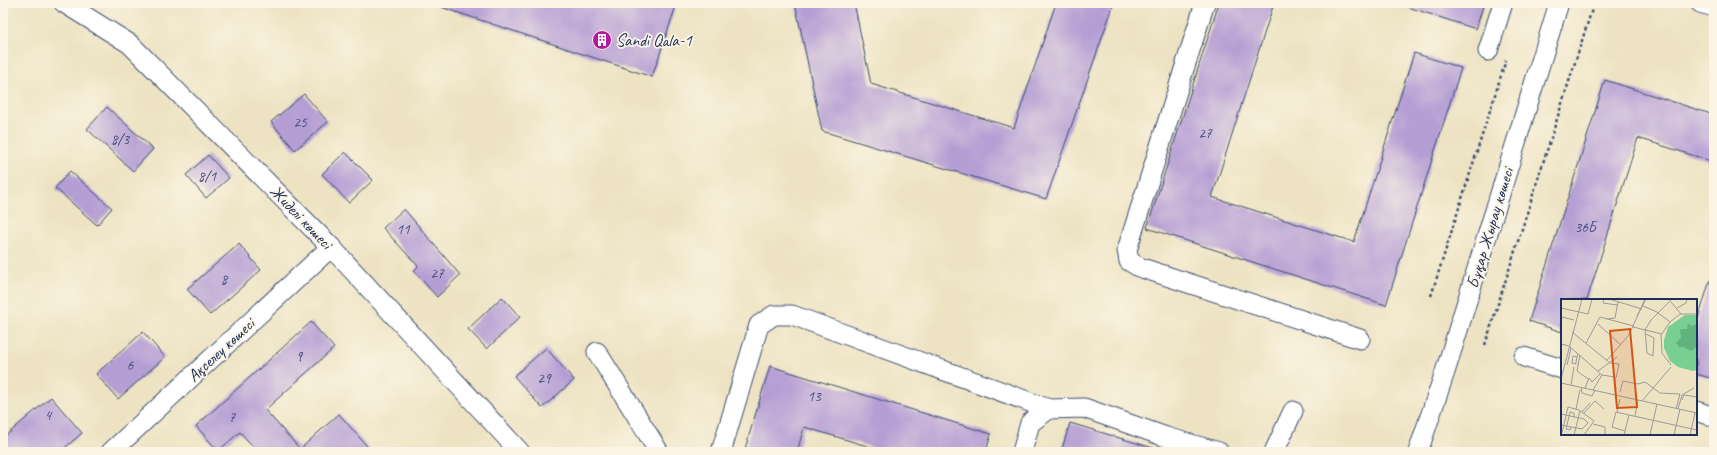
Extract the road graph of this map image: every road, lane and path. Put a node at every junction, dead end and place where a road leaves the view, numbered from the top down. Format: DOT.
graph roads {
  1 [pos="64,3"];
  2 [pos="1205,3"];
  3 [pos="1503,3"];
  4 [pos="1559,3"];
  5 [pos="1594,3"];
  6 [pos="1700,3"];
  7 [pos="1714,7"];
  8 [pos="1488,51"];
  9 [pos="1508,56"];
  10 [pos="331,247"];
  11 [pos="1431,296"];
  12 [pos="1360,339"];
  13 [pos="1485,345"];
  14 [pos="597,352"];
  15 [pos="1524,357"];
  16 [pos="1561,369"];
  17 [pos="1049,409"];
  18 [pos="1293,411"];
  19 [pos="1697,411"];
  20 [pos="1714,417"];
  21 [pos="1184,448"];
  22 [pos="111,452"];
  23 [pos="520,452"];
  24 [pos="659,452"];
  25 [pos="721,452"];
  26 [pos="1022,452"];
  27 [pos="1219,452"];
  28 [pos="1274,452"];
  29 [pos="1418,452"];
  1 -- 10 [label="street, Жиделі көшесі"];
  2 -- 12 [label="street"];
  3 -- 8 [label="street"];
  4 -- 29 [label="street, Бұқар Жырау көшесі"];
  5 -- 13 [label="path"];
  6 -- 7 [label="street"];
  9 -- 11 [label="path"];
  10 -- 22 [label="street, Ақселеу көшесі"];
  10 -- 23 [label="street, Жиделі көшесі"];
  14 -- 24 [label="street"];
  15 -- 16 [label="street"];
  17 -- 21 [label="street"];
  17 -- 25 [label="street"];
  17 -- 26 [label="street"];
  18 -- 28 [label="street"];
  19 -- 20 [label="street"];
  21 -- 27 [label="street"];
}
